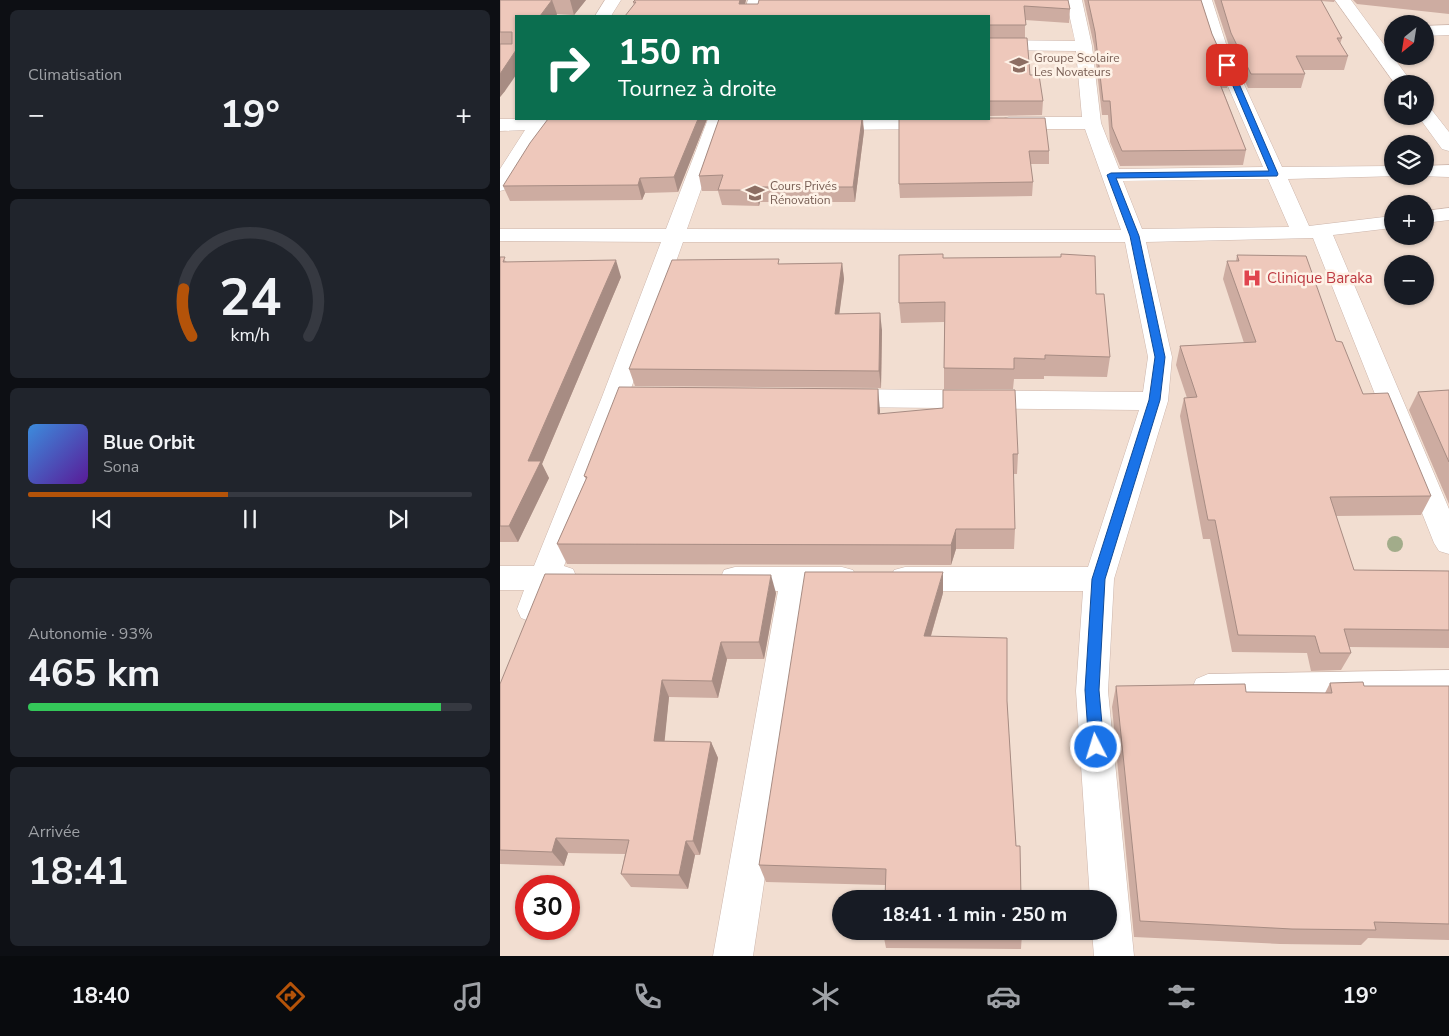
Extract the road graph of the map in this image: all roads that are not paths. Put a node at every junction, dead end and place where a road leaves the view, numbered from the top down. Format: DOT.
graph roads {
  1 [pos="613,0"];
  2 [pos="756,0"];
  3 [pos="1074,0"];
  4 [pos="1204,0"];
  5 [pos="1343,0"];
  6 [pos="604,15"];
  7 [pos="751,15"];
  8 [pos="1434,30"];
  9 [pos="1449,30"];
  10 [pos="1364,31"];
  11 [pos="1383,31"];
  12 [pos="990,45"];
  13 [pos="1084,46"];
  14 [pos="1397,75"];
  15 [pos="539,122"];
  16 [pos="722,122"];
  17 [pos="953,123"];
  18 [pos="993,123"];
  19 [pos="1092,123"];
  20 [pos="500,124"];
  21 [pos="804,124"];
  22 [pos="1434,125"];
  23 [pos="1449,145"];
  24 [pos="1449,171"];
  25 [pos="1384,172"];
  26 [pos="1434,172"];
  27 [pos="1274,174"];
  28 [pos="1111,175"];
  29 [pos="500,185"];
  30 [pos="1449,214"];
  31 [pos="1434,216"];
  32 [pos="1384,223"];
  33 [pos="1312,232"];
  34 [pos="672,235"];
  35 [pos="500,236"];
  36 [pos="1134,236"];
  37 [pos="614,397"];
  38 [pos="644,397"];
  39 [pos="821,398"];
  40 [pos="1155,400"];
  41 [pos="1449,543"];
  42 [pos="500,578"];
  43 [pos="544,578"];
  44 [pos="592,578"];
  45 [pos="708,579"];
  46 [pos="1098,579"];
  47 [pos="795,580"];
  48 [pos="524,630"];
  49 [pos="1449,685"];
  50 [pos="1181,689"];
  51 [pos="733,956"];
  52 [pos="1114,956"];
  1 -- 6 [label="street"];
  2 -- 7 [label="street"];
  3 -- 13 [label="street"];
  4 -- 27 [label="street"];
  5 -- 10 [label="street"];
  8 -- 9 [label="street"];
  10 -- 11 [label="street"];
  10 -- 14 [label="street"];
  12 -- 13 [label="street"];
  13 -- 19 [label="street"];
  15 -- 20 [label="street"];
  15 -- 29 [label="street"];
  16 -- 34 [label="street"];
  17 -- 21 [label="street"];
  18 -- 19 [label="street"];
  19 -- 28 [label="street"];
  22 -- 23 [label="street"];
  24 -- 26 [label="street"];
  25 -- 27 [label="street"];
  27 -- 28 [label="street"];
  27 -- 33 [label="street"];
  28 -- 36 [label="street"];
  30 -- 31 [label="street"];
  32 -- 33 [label="street"];
  33 -- 36 [label="street"];
  33 -- 41 [label="street"];
  34 -- 35 [label="street"];
  34 -- 36 [label="street"];
  34 -- 37 [label="street"];
  36 -- 40 [label="street"];
  37 -- 38 [label="street"];
  37 -- 43 [label="street"];
  39 -- 40 [label="street"];
  40 -- 46 [label="street"];
  42 -- 43 [label="street"];
  43 -- 44 [label="street"];
  43 -- 48 [label="street"];
  45 -- 47 [label="street"];
  46 -- 47 [label="street"];
  46 -- 52 [label="street"];
  47 -- 51 [label="street"];
  49 -- 50 [label="street"];
}
